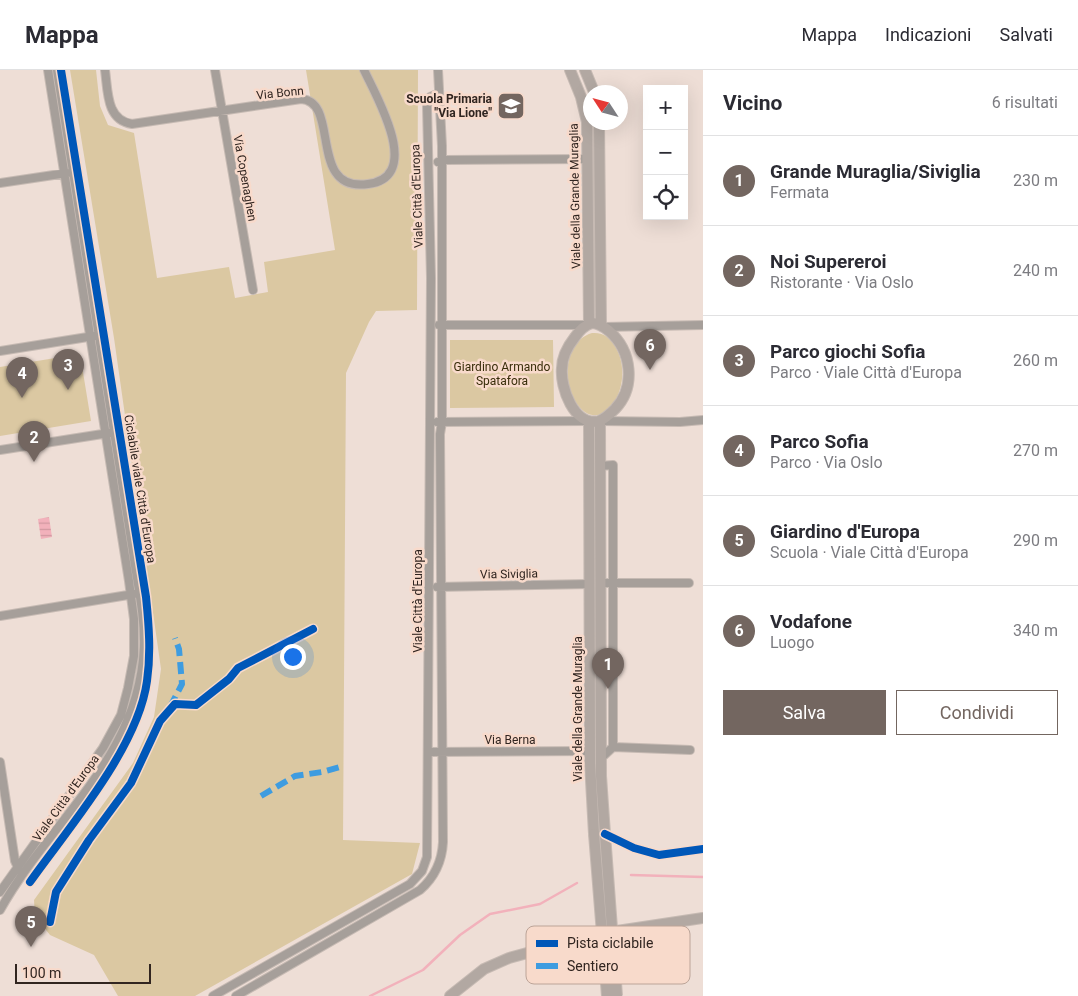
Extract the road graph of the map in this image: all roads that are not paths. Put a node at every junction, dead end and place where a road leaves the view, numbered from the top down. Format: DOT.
graph roads {
  1 [pos="48,70"];
  2 [pos="57,70"];
  3 [pos="105,70"];
  4 [pos="215,70"];
  5 [pos="364,70"];
  6 [pos="438,70"];
  7 [pos="570,70"];
  8 [pos="585,70"];
  9 [pos="591,85"];
  10 [pos="439,93"];
  11 [pos="221,111"];
  12 [pos="599,130"];
  13 [pos="588,159"];
  14 [pos="429,160"];
  15 [pos="442,163"];
  16 [pos="72,172"];
  17 [pos="63,173"];
  18 [pos="0,183"];
  19 [pos="253,290"];
  20 [pos="430,325"];
  21 [pos="441,325"];
  22 [pos="588,325"];
  23 [pos="703,325"];
  24 [pos="602,326"];
  25 [pos="99,335"];
  26 [pos="90,336"];
  27 [pos="0,351"];
  28 [pos="595,420"];
  29 [pos="703,420"];
  30 [pos="430,422"];
  31 [pos="442,422"];
  32 [pos="109,432"];
  33 [pos="0,450"];
  34 [pos="600,466"];
  35 [pos="595,583"];
  36 [pos="614,583"];
  37 [pos="689,583"];
  38 [pos="429,587"];
  39 [pos="440,587"];
  40 [pos="135,594"];
  41 [pos="0,616"];
  42 [pos="613,747"];
  43 [pos="690,750"];
  44 [pos="442,751"];
  45 [pos="590,751"];
  46 [pos="429,752"];
  47 [pos="601,758"];
  48 [pos="0,762"];
  49 [pos="600,834"];
  50 [pos="17,869"];
  51 [pos="24,874"];
  52 [pos="0,892"];
  53 [pos="0,910"];
  54 [pos="703,918"];
  55 [pos="604,926"];
  56 [pos="610,926"];
  57 [pos="650,926"];
  58 [pos="526,953"];
  59 [pos="213,996"];
  60 [pos="236,996"];
  61 [pos="450,996"];
  1 -- 17 [label="street, Viale Città d'Europa"];
  2 -- 16 [label="street, Viale Città d'Europa"];
  3 -- 11 [label="street, Via Bonn"];
  4 -- 11 [label="street, Via Copenaghen"];
  5 -- 11 [label="street, Via Bonn"];
  6 -- 10 [label="street, Viale Città d'Europa"];
  7 -- 13 [label="street, Viale della Grande Muraglia"];
  8 -- 9 [label="street"];
  10 -- 14 [label="street, Viale Città d'Europa"];
  10 -- 15 [label="street, Viale Città d'Europa"];
  11 -- 19 [label="street, Via Copenaghen"];
  12 -- 24 [label="street, Viale della Grande Muraglia"];
  13 -- 15 [label="street"];
  13 -- 22 [label="street, Viale della Grande Muraglia"];
  14 -- 15 [label="street"];
  14 -- 20 [label="street, Viale Città d'Europa"];
  15 -- 21 [label="street, Viale Città d'Europa"];
  16 -- 17 [label="street"];
  16 -- 25 [label="street, Viale Città d'Europa"];
  17 -- 18 [label="street"];
  17 -- 26 [label="street, Viale Città d'Europa"];
  20 -- 21 [label="street"];
  20 -- 30 [label="street, Viale Città d'Europa"];
  21 -- 22 [label="street"];
  21 -- 31 [label="street, Viale Città d'Europa"];
  22 -- 24 [label="street"];
  22 -- 28 [label="street"];
  23 -- 24 [label="street"];
  24 -- 28 [label="street"];
  25 -- 26 [label="street"];
  25 -- 32 [label="street, Viale Città d'Europa"];
  26 -- 27 [label="street"];
  26 -- 32 [label="street, Viale Città d'Europa"];
  28 -- 29 [label="street"];
  28 -- 31 [label="street"];
  28 -- 34 [label="street, Viale della Grande Muraglia"];
  28 -- 35 [label="street, Viale della Grande Muraglia"];
  30 -- 31 [label="street"];
  30 -- 38 [label="street, Viale Città d'Europa"];
  31 -- 39 [label="street, Viale Città d'Europa"];
  32 -- 33 [label="street"];
  32 -- 40 [label="street, Viale Città d'Europa"];
  34 -- 35 [label="street, Viale della Grande Muraglia"];
  34 -- 36 [label="street"];
  35 -- 36 [label="street, Via Siviglia"];
  35 -- 39 [label="street, Via Siviglia"];
  35 -- 45 [label="street, Viale della Grande Muraglia"];
  35 -- 47 [label="street, Viale della Grande Muraglia"];
  36 -- 37 [label="street, Via Siviglia"];
  36 -- 42 [label="street"];
  38 -- 39 [label="street, Via Siviglia"];
  38 -- 46 [label="street, Viale Città d'Europa"];
  39 -- 44 [label="street, Viale Città d'Europa"];
  40 -- 41 [label="street"];
  40 -- 50 [label="street, Viale Città d'Europa"];
  40 -- 51 [label="street, Viale Città d'Europa"];
  42 -- 43 [label="street"];
  42 -- 47 [label="street"];
  44 -- 45 [label="street, Via Berna"];
  44 -- 46 [label="street, Via Berna"];
  44 -- 60 [label="street, Viale Città d'Europa"];
  45 -- 49 [label="street, Viale della Grande Muraglia"];
  46 -- 59 [label="street, Viale Città d'Europa"];
  47 -- 49 [label="street, Viale della Grande Muraglia"];
  48 -- 50 [label="street"];
  49 -- 55 [label="street, Viale della Grande Muraglia, bridge"];
  49 -- 56 [label="street, bridge"];
  50 -- 51 [label="street"];
  50 -- 52 [label="street, Viale Città d'Europa"];
  51 -- 53 [label="street, Viale Città d'Europa"];
  54 -- 57 [label="street"];
  58 -- 61 [label="street"];
}
